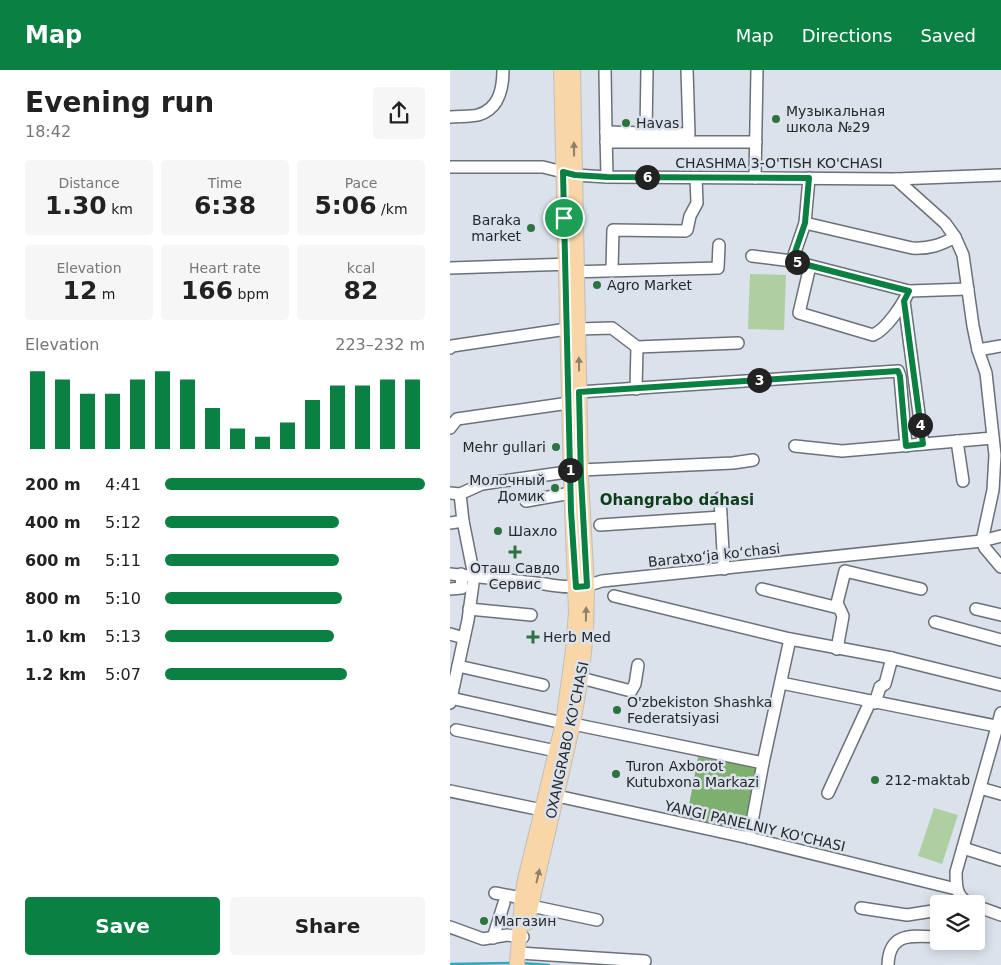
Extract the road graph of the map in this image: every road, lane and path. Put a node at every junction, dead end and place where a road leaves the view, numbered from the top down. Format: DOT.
graph roads {
  1 [pos="503,70"];
  2 [pos="561,70"];
  3 [pos="572,70"];
  4 [pos="605,70"];
  5 [pos="647,70"];
  6 [pos="687,70"];
  7 [pos="757,70"];
  8 [pos="450,117"];
  9 [pos="646,132"];
  10 [pos="606,137"];
  11 [pos="756,142"];
  12 [pos="450,167"];
  13 [pos="569,174"];
  14 [pos="1001,175"];
  15 [pos="607,177"];
  16 [pos="696,178"];
  17 [pos="755,178"];
  18 [pos="809,178"];
  19 [pos="896,179"];
  20 [pos="805,223"];
  21 [pos="955,237"];
  22 [pos="719,245"];
  23 [pos="752,256"];
  24 [pos="792,261"];
  25 [pos="810,266"];
  26 [pos="450,268"];
  27 [pos="571,268"];
  28 [pos="612,270"];
  29 [pos="968,289"];
  30 [pos="906,296"];
  31 [pos="572,329"];
  32 [pos="738,343"];
  33 [pos="1001,346"];
  34 [pos="450,348"];
  35 [pos="637,348"];
  36 [pos="978,350"];
  37 [pos="636,389"];
  38 [pos="579,392"];
  39 [pos="568,403"];
  40 [pos="450,428"];
  41 [pos="994,438"];
  42 [pos="957,441"];
  43 [pos="923,444"];
  44 [pos="795,446"];
  45 [pos="906,446"];
  46 [pos="753,460"];
  47 [pos="576,471"];
  48 [pos="963,481"];
  49 [pos="455,493"];
  50 [pos="571,493"];
  51 [pos="720,498"];
  52 [pos="526,501"];
  53 [pos="721,517"];
  54 [pos="463,521"];
  55 [pos="450,523"];
  56 [pos="600,525"];
  57 [pos="1001,536"];
  58 [pos="982,541"];
  59 [pos="1001,567"];
  60 [pos="724,569"];
  61 [pos="456,574"];
  62 [pos="474,576"];
  63 [pos="581,587"];
  64 [pos="450,589"];
  65 [pos="762,589"];
  66 [pos="921,589"];
  67 [pos="614,596"];
  68 [pos="838,608"];
  69 [pos="469,609"];
  70 [pos="976,609"];
  71 [pos="531,615"];
  72 [pos="1001,615"];
  73 [pos="935,622"];
  74 [pos="450,634"];
  75 [pos="464,638"];
  76 [pos="790,639"];
  77 [pos="1001,640"];
  78 [pos="837,649"];
  79 [pos="892,658"];
  80 [pos="638,665"];
  81 [pos="458,666"];
  82 [pos="581,678"];
  83 [pos="781,683"];
  84 [pos="543,685"];
  85 [pos="1001,685"];
  86 [pos="451,701"];
  87 [pos="873,703"];
  88 [pos="1001,713"];
  89 [pos="568,723"];
  90 [pos="1000,727"];
  91 [pos="456,730"];
  92 [pos="556,751"];
  93 [pos="763,763"];
  94 [pos="980,788"];
  95 [pos="450,791"];
  96 [pos="828,794"];
  97 [pos="1001,794"];
  98 [pos="551,795"];
  99 [pos="542,810"];
  100 [pos="749,838"];
  101 [pos="963,848"];
  102 [pos="1001,860"];
  103 [pos="956,889"];
  104 [pos="495,893"];
  105 [pos="959,895"];
  106 [pos="526,902"];
  107 [pos="504,903"];
  108 [pos="861,908"];
  109 [pos="985,910"];
  110 [pos="930,912"];
  111 [pos="1001,915"];
  112 [pos="597,920"];
  113 [pos="450,927"];
  114 [pos="521,937"];
  115 [pos="930,937"];
  116 [pos="493,938"];
  117 [pos="518,959"];
  118 [pos="645,961"];
  119 [pos="888,964"];
  1 -- 8 [label="street"];
  2 -- 13 [label="main road, OXANGRABO KO'CHASI"];
  13 -- 3 [label="main road, OXANGRABO KO'CHASI, one-way"];
  4 -- 10 [label="street"];
  5 -- 9 [label="street"];
  6 -- 9 [label="street"];
  7 -- 11 [label="street"];
  9 -- 10 [label="street"];
  10 -- 11 [label="street"];
  10 -- 15 [label="street"];
  11 -- 17 [label="street"];
  12 -- 13 [label="street, CHASHMA 3-O'TISH KO'CHASI"];
  13 -- 15 [label="street, CHASHMA 3-O'TISH KO'CHASI"];
  13 -- 27 [label="main road, OXANGRABO KO'CHASI"];
  14 -- 19 [label="street"];
  15 -- 16 [label="street, CHASHMA 3-O'TISH KO'CHASI"];
  16 -- 17 [label="street, CHASHMA 3-O'TISH KO'CHASI"];
  16 -- 28 [label="street"];
  17 -- 18 [label="street, CHASHMA 3-O'TISH KO'CHASI"];
  18 -- 19 [label="street, CHASHMA 3-O'TISH KO'CHASI"];
  18 -- 20 [label="street"];
  19 -- 21 [label="street, CHASHMA 3-O'TISH KO'CHASI"];
  20 -- 21 [label="street"];
  20 -- 24 [label="street"];
  21 -- 29 [label="street, CHASHMA 3-O'TISH KO'CHASI"];
  22 -- 28 [label="street"];
  23 -- 24 [label="street"];
  24 -- 25 [label="street"];
  25 -- 30 [label="street"];
  25 -- 30 [label="street"];
  26 -- 27 [label="street"];
  27 -- 28 [label="street"];
  27 -- 31 [label="main road, OXANGRABO KO'CHASI"];
  29 -- 30 [label="street"];
  29 -- 36 [label="street, CHASHMA 3-O'TISH KO'CHASI"];
  30 -- 43 [label="street"];
  31 -- 34 [label="street"];
  31 -- 35 [label="street"];
  38 -- 31 [label="main road, OXANGRABO KO'CHASI, one-way"];
  31 -- 39 [label="main road, OXANGRABO KO'CHASI"];
  32 -- 35 [label="street"];
  33 -- 36 [label="street"];
  35 -- 37 [label="street"];
  36 -- 41 [label="street, CHASHMA 3-O'TISH KO'CHASI"];
  37 -- 38 [label="street"];
  37 -- 45 [label="street"];
  38 -- 47 [label="main road, OXANGRABO KO'CHASI"];
  39 -- 40 [label="street"];
  39 -- 47 [label="main road, OXANGRABO KO'CHASI"];
  41 -- 42 [label="street"];
  41 -- 58 [label="street, CHASHMA 3-O'TISH KO'CHASI"];
  42 -- 43 [label="street"];
  42 -- 48 [label="street"];
  43 -- 45 [label="street"];
  44 -- 45 [label="street"];
  46 -- 47 [label="street"];
  47 -- 49 [label="street"];
  47 -- 50 [label="main road, OXANGRABO KO'CHASI"];
  47 -- 63 [label="main road, OXANGRABO KO'CHASI"];
  49 -- 54 [label="street"];
  50 -- 52 [label="street"];
  50 -- 63 [label="main road, OXANGRABO KO'CHASI"];
  51 -- 53 [label="street"];
  53 -- 56 [label="street"];
  53 -- 60 [label="street"];
  54 -- 55 [label="street"];
  54 -- 62 [label="street"];
  57 -- 58 [label="street, Baratxoʻja koʻchasi"];
  58 -- 59 [label="street"];
  58 -- 60 [label="street, Baratxoʻja koʻchasi"];
  60 -- 63 [label="street, Baratxoʻja koʻchasi"];
  61 -- 62 [label="street, Baratxoʻja koʻchasi"];
  61 -- 64 [label="street"];
  62 -- 63 [label="street, Baratxoʻja koʻchasi"];
  62 -- 69 [label="street"];
  82 -- 63 [label="main road, OXANGRABO KO'CHASI, one-way"];
  63 -- 89 [label="main road, OXANGRABO KO'CHASI"];
  65 -- 68 [label="street"];
  66 -- 68 [label="street"];
  67 -- 76 [label="street"];
  68 -- 78 [label="street"];
  69 -- 71 [label="street"];
  69 -- 75 [label="street"];
  70 -- 72 [label="street"];
  73 -- 77 [label="street"];
  74 -- 75 [label="street"];
  75 -- 81 [label="street"];
  76 -- 78 [label="street"];
  76 -- 83 [label="street"];
  78 -- 79 [label="street"];
  79 -- 85 [label="street"];
  79 -- 87 [label="street"];
  80 -- 82 [label="street"];
  81 -- 84 [label="street"];
  81 -- 86 [label="street"];
  82 -- 89 [label="main road, OXANGRABO KO'CHASI"];
  83 -- 87 [label="street"];
  83 -- 93 [label="street"];
  86 -- 89 [label="street"];
  87 -- 90 [label="street"];
  87 -- 96 [label="street"];
  88 -- 90 [label="street"];
  89 -- 92 [label="main road, OXANGRABO KO'CHASI"];
  89 -- 93 [label="street"];
  89 -- 98 [label="main road, OXANGRABO KO'CHASI"];
  90 -- 94 [label="street"];
  91 -- 92 [label="street"];
  92 -- 98 [label="main road, OXANGRABO KO'CHASI"];
  93 -- 100 [label="street"];
  94 -- 97 [label="street"];
  94 -- 101 [label="street"];
  95 -- 99 [label="street"];
  98 -- 99 [label="main road, OXANGRABO KO'CHASI"];
  98 -- 100 [label="street, YANGI PANELNIY KO'CHASI"];
  106 -- 98 [label="main road, OXANGRABO KO'CHASI, one-way"];
  99 -- 106 [label="main road, OXANGRABO KO'CHASI"];
  100 -- 103 [label="street, YANGI PANELNIY KO'CHASI"];
  101 -- 102 [label="street"];
  101 -- 103 [label="street"];
  103 -- 105 [label="street"];
  104 -- 106 [label="street"];
  106 -- 112 [label="street"];
  106 -- 114 [label="main road, OXANGRABO KO'CHASI"];
  107 -- 116 [label="street"];
  108 -- 110 [label="street"];
  109 -- 111 [label="street"];
  113 -- 116 [label="street"];
  114 -- 116 [label="street"];
  114 -- 117 [label="main road, OXANGRABO KO'CHASI"];
  115 -- 119 [label="street"];
  117 -- 118 [label="street"];
}
